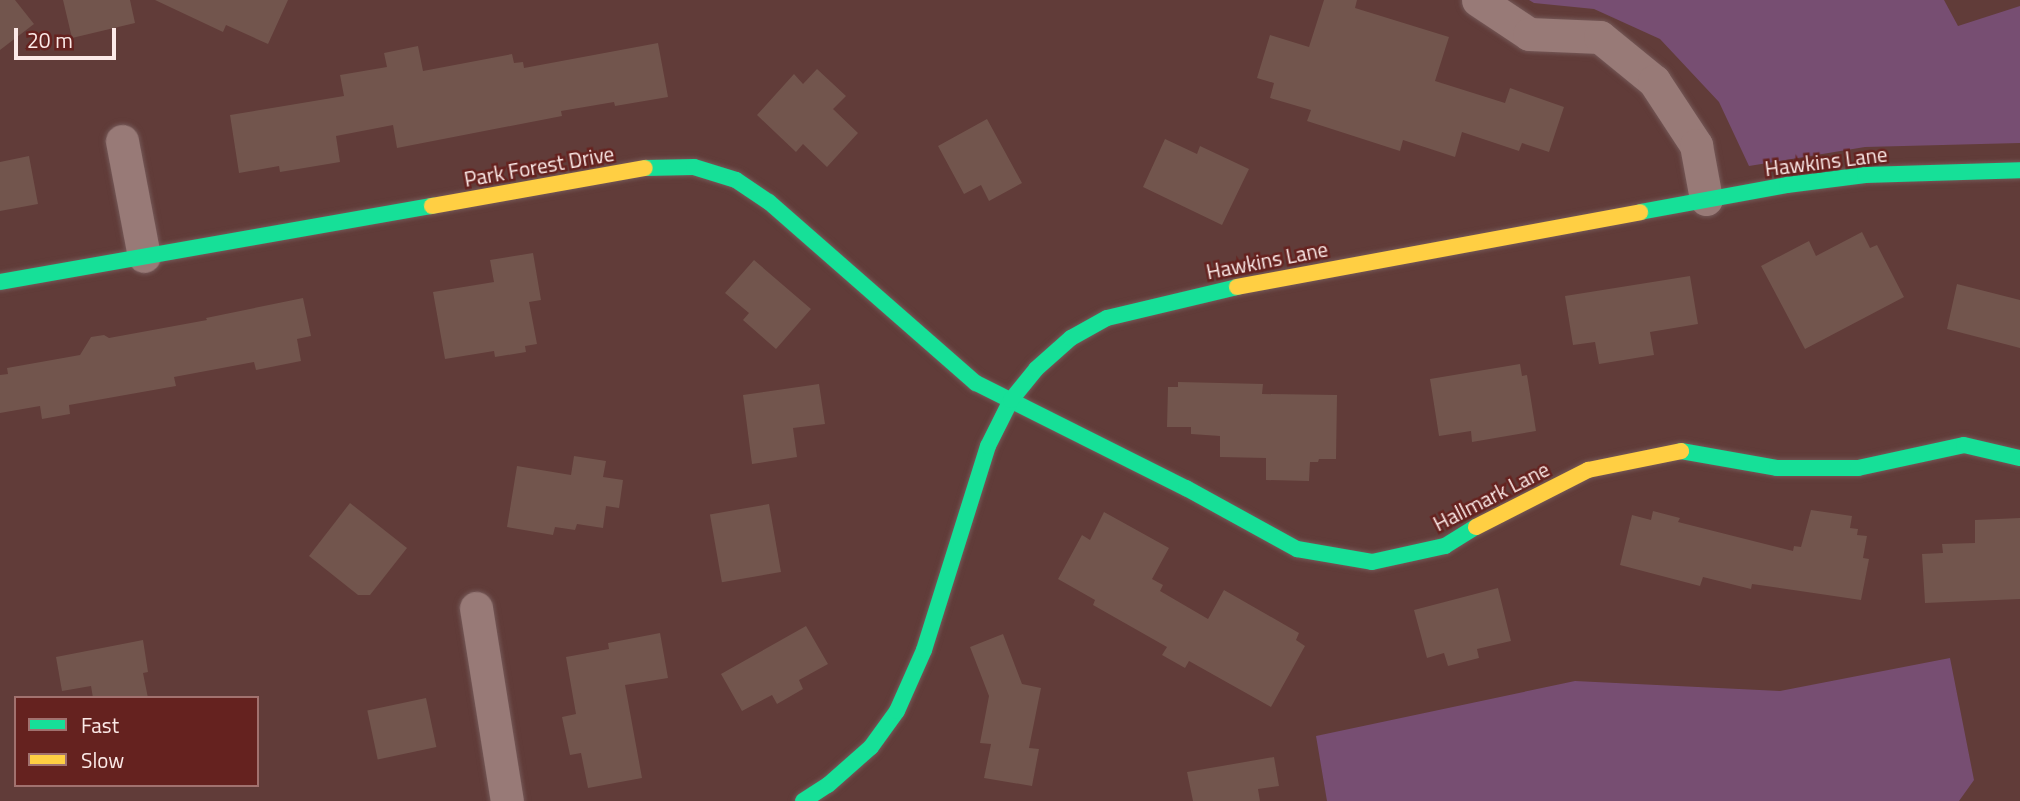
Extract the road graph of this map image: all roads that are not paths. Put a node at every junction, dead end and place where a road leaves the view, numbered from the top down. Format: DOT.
graph roads {
  1 [pos="1478,0"];
  2 [pos="122,141"];
  3 [pos="2020,170"];
  4 [pos="1706,199"];
  5 [pos="144,257"];
  6 [pos="0,282"];
  7 [pos="1011,400"];
  8 [pos="2020,458"];
  9 [pos="475,608"];
  10 [pos="508,801"];
  11 [pos="803,801"];
  1 -- 4 [label="street"];
  2 -- 5 [label="street"];
  3 -- 4 [label="street, Hawkins Lane"];
  4 -- 7 [label="street, Hawkins Lane"];
  5 -- 6 [label="street, Park Forest Drive"];
  5 -- 7 [label="street, Park Forest Drive"];
  7 -- 8 [label="street, Hallmark Lane"];
  7 -- 11 [label="street, Hawkins Lane"];
  9 -- 10 [label="street"];
}
